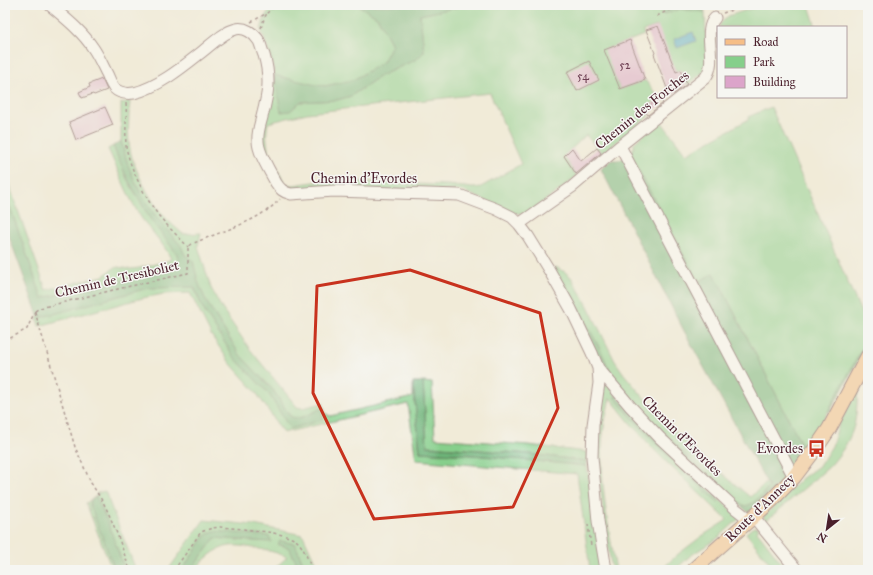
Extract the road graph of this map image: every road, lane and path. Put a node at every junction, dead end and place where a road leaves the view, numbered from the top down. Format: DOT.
graph roads {
  1 [pos="50,5"];
  2 [pos="276,5"];
  3 [pos="678,5"];
  4 [pos="748,5"];
  5 [pos="267,13"];
  6 [pos="657,16"];
  7 [pos="715,18"];
  8 [pos="238,29"];
  9 [pos="259,42"];
  10 [pos="124,93"];
  11 [pos="620,146"];
  12 [pos="285,193"];
  13 [pos="519,224"];
  14 [pos="188,247"];
  15 [pos="35,311"];
  16 [pos="5,341"];
  17 [pos="868,356"];
  18 [pos="598,368"];
  19 [pos="794,477"];
  20 [pos="752,518"];
  21 [pos="130,570"];
  22 [pos="174,570"];
  23 [pos="298,570"];
  24 [pos="312,570"];
  25 [pos="606,570"];
  26 [pos="693,570"];
  27 [pos="797,570"];
  1 -- 10 [label="street"];
  2 -- 5 [label="path"];
  3 -- 6 [label="path"];
  4 -- 7 [label="path"];
  5 -- 8 [label="path"];
  5 -- 9 [label="path"];
  7 -- 11 [label="street, Chemin des Forches"];
  8 -- 9 [label="street"];
  8 -- 10 [label="street"];
  9 -- 12 [label="street"];
  10 -- 14 [label="path"];
  11 -- 13 [label="street, Chemin des Forches"];
  11 -- 19 [label="street"];
  12 -- 13 [label="street, Chemin d'Evordes"];
  12 -- 14 [label="path, Chemin de Tresiboliet"];
  13 -- 18 [label="street, Chemin d'Evordes"];
  14 -- 15 [label="path, Chemin de Tresiboliet"];
  15 -- 16 [label="path"];
  15 -- 21 [label="path"];
  17 -- 19 [label="main road, Route d'Annecy"];
  18 -- 20 [label="street, Chemin d'Evordes"];
  18 -- 25 [label="street, Chemin d'Evordes"];
  19 -- 20 [label="main road, Route d'Annecy"];
  20 -- 26 [label="main road, Route d'Annecy"];
  20 -- 27 [label="street, Chemin d'Evordes"];
  22 -- 24 [label="path"];
  23 -- 24 [label="path"];
}
